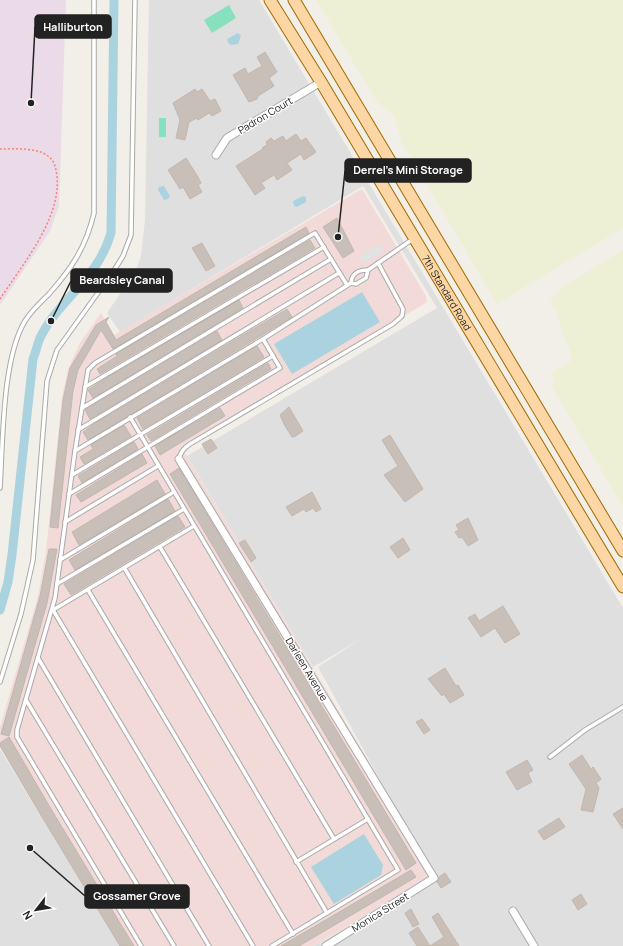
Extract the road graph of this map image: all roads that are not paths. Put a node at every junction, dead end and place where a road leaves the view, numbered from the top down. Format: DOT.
graph roads {
  1 [pos="94,0"];
  2 [pos="135,0"];
  3 [pos="270,0"];
  4 [pos="294,0"];
  5 [pos="321,82"];
  6 [pos="216,155"];
  7 [pos="414,238"];
  8 [pos="324,247"];
  9 [pos="331,259"];
  10 [pos="378,263"];
  11 [pos="368,270"];
  12 [pos="339,273"];
  13 [pos="351,283"];
  14 [pos="347,285"];
  15 [pos="263,339"];
  16 [pos="273,356"];
  17 [pos="86,387"];
  18 [pos="82,408"];
  19 [pos="130,417"];
  20 [pos="78,430"];
  21 [pos="140,435"];
  22 [pos="148,448"];
  23 [pos="75,451"];
  24 [pos="179,459"];
  25 [pos="158,466"];
  26 [pos="72,475"];
  27 [pos="0,488"];
  28 [pos="174,492"];
  29 [pos="69,494"];
  30 [pos="184,509"];
  31 [pos="65,522"];
  32 [pos="194,526"];
  33 [pos="160,547"];
  34 [pos="623,551"];
  35 [pos="60,560"];
  36 [pos="125,568"];
  37 [pos="57,584"];
  38 [pos="623,586"];
  39 [pos="88,590"];
  40 [pos="53,610"];
  41 [pos="38,658"];
  42 [pos="0,682"];
  43 [pos="26,700"];
  44 [pos="623,707"];
  45 [pos="550,757"];
  46 [pos="368,819"];
  47 [pos="334,839"];
  48 [pos="296,862"];
  49 [pos="434,878"];
  50 [pos="513,911"];
  51 [pos="327,913"];
  52 [pos="293,934"];
  53 [pos="141,946"];
  54 [pos="174,946"];
  55 [pos="209,946"];
  56 [pos="253,946"];
  57 [pos="272,946"];
  58 [pos="326,946"];
  59 [pos="534,946"];
  1 -- 27 [label="lane"];
  2 -- 42 [label="lane"];
  3 -- 5 [label="main road, 7th Standard Road"];
  4 -- 34 [label="main road, 7th Standard Road"];
  5 -- 6 [label="street, Padron Court"];
  5 -- 7 [label="main road, 7th Standard Road"];
  7 -- 10 [label="lane"];
  7 -- 38 [label="main road, 7th Standard Road"];
  8 -- 9 [label="lane"];
  8 -- 17 [label="lane"];
  8 -- 17 [label="lane"];
  9 -- 12 [label="lane"];
  9 -- 18 [label="lane"];
  10 -- 11 [label="lane"];
  10 -- 24 [label="lane"];
  11 -- 13 [label="lane"];
  11 -- 13 [label="lane"];
  12 -- 14 [label="lane"];
  12 -- 20 [label="lane"];
  13 -- 14 [label="lane"];
  14 -- 15 [label="lane"];
  15 -- 16 [label="lane"];
  15 -- 19 [label="lane"];
  16 -- 21 [label="lane"];
  16 -- 22 [label="lane"];
  17 -- 18 [label="lane"];
  18 -- 20 [label="lane"];
  19 -- 21 [label="lane"];
  19 -- 23 [label="lane"];
  20 -- 23 [label="lane"];
  21 -- 22 [label="lane"];
  21 -- 26 [label="lane"];
  22 -- 25 [label="lane"];
  22 -- 29 [label="lane"];
  23 -- 26 [label="lane"];
  24 -- 49 [label="street, Darleen Avenue"];
  25 -- 28 [label="lane"];
  25 -- 31 [label="lane"];
  26 -- 29 [label="lane"];
  28 -- 30 [label="lane"];
  28 -- 35 [label="lane"];
  29 -- 31 [label="lane"];
  30 -- 32 [label="lane"];
  30 -- 37 [label="lane"];
  31 -- 35 [label="lane"];
  32 -- 33 [label="lane"];
  32 -- 46 [label="lane"];
  33 -- 36 [label="lane"];
  33 -- 47 [label="lane"];
  35 -- 37 [label="lane"];
  36 -- 39 [label="lane"];
  36 -- 48 [label="lane"];
  37 -- 40 [label="lane"];
  39 -- 40 [label="lane"];
  39 -- 52 [label="lane"];
  40 -- 41 [label="lane"];
  40 -- 56 [label="lane"];
  41 -- 43 [label="lane"];
  41 -- 55 [label="lane"];
  43 -- 53 [label="lane"];
  43 -- 54 [label="lane"];
  44 -- 45 [label="lane"];
  46 -- 47 [label="lane"];
  46 -- 51 [label="lane"];
  47 -- 48 [label="lane"];
  48 -- 51 [label="lane"];
  49 -- 58 [label="street, Monica Street"];
  50 -- 59 [label="street"];
  51 -- 52 [label="lane"];
  52 -- 57 [label="lane"];
}
